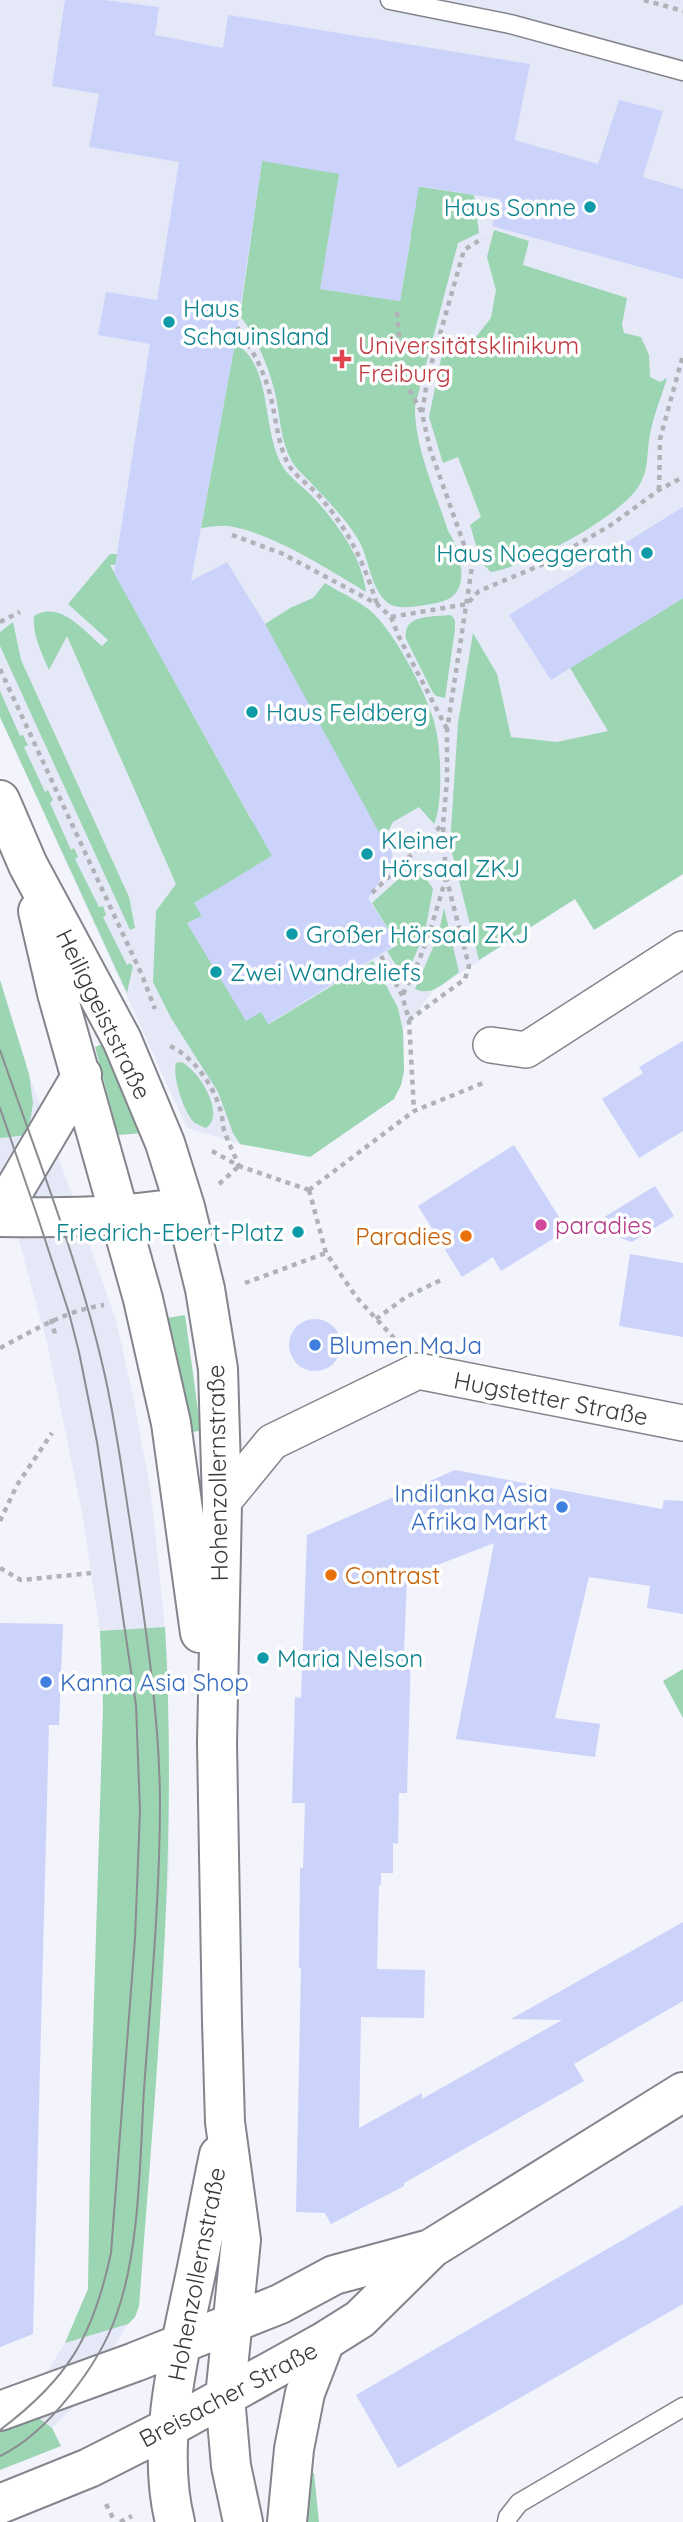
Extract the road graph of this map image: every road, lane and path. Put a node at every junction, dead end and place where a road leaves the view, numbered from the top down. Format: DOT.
graph roads {
  1 [pos="390,0"];
  2 [pos="644,0"];
  3 [pos="683,12"];
  4 [pos="683,71"];
  5 [pos="484,238"];
  6 [pos="397,312"];
  7 [pos="237,327"];
  8 [pos="683,355"];
  9 [pos="422,412"];
  10 [pos="683,477"];
  11 [pos="659,490"];
  12 [pos="232,535"];
  13 [pos="377,604"];
  14 [pos="467,604"];
  15 [pos="20,612"];
  16 [pos="391,617"];
  17 [pos="0,622"];
  18 [pos="0,669"];
  19 [pos="447,730"];
  20 [pos="0,800"];
  21 [pos="443,825"];
  22 [pos="28,865"];
  23 [pos="446,877"];
  24 [pos="372,893"];
  25 [pos="683,949"];
  26 [pos="381,956"];
  27 [pos="402,995"];
  28 [pos="155,1010"];
  29 [pos="410,1020"];
  30 [pos="165,1034"];
  31 [pos="491,1045"];
  32 [pos="526,1050"];
  33 [pos="82,1075"];
  34 [pos="414,1111"];
  35 [pos="309,1190"];
  36 [pos="185,1207"];
  37 [pos="0,1216"];
  38 [pos="121,1216"];
  39 [pos="326,1253"];
  40 [pos="443,1279"];
  41 [pos="237,1286"];
  42 [pos="104,1305"];
  43 [pos="51,1319"];
  44 [pos="376,1319"];
  45 [pos="56,1338"];
  46 [pos="0,1348"];
  47 [pos="418,1371"];
  48 [pos="683,1423"];
  49 [pos="52,1433"];
  50 [pos="222,1503"];
  51 [pos="0,1521"];
  52 [pos="0,1568"];
  53 [pos="91,1573"];
  54 [pos="217,1743"];
  55 [pos="683,2092"];
  56 [pos="225,2122"];
  57 [pos="432,2248"];
  58 [pos="233,2322"];
  59 [pos="325,2341"];
  60 [pos="181,2343"];
  61 [pos="225,2397"];
  62 [pos="683,2407"];
  63 [pos="0,2411"];
  64 [pos="170,2427"];
  65 [pos="0,2504"];
  66 [pos="0,2517"];
  67 [pos="18,2522"];
  68 [pos="175,2522"];
  69 [pos="243,2522"];
  70 [pos="287,2522"];
  71 [pos="507,2522"];
  1 -- 4 [label="lane"];
  2 -- 3 [label="path"];
  5 -- 9 [label="path"];
  6 -- 9 [label="path"];
  7 -- 13 [label="path"];
  8 -- 11 [label="path"];
  9 -- 14 [label="path"];
  10 -- 11 [label="path"];
  11 -- 14 [label="path"];
  12 -- 13 [label="path"];
  13 -- 16 [label="path"];
  14 -- 16 [label="path"];
  14 -- 19 [label="path"];
  15 -- 17 [label="path"];
  16 -- 19 [label="path"];
  18 -- 28 [label="path"];
  19 -- 21 [label="path"];
  20 -- 22 [label="main road, Heiliggeiststraße"];
  21 -- 23 [label="path"];
  21 -- 24 [label="path"];
  22 -- 33 [label="main road, Heiliggeiststraße"];
  22 -- 36 [label="main road, Heiliggeiststraße"];
  23 -- 27 [label="path"];
  23 -- 29 [label="path"];
  25 -- 32 [label="street"];
  26 -- 27 [label="path"];
  27 -- 29 [label="path"];
  29 -- 34 [label="path"];
  30 -- 35 [label="path"];
  31 -- 32 [label="street"];
  32 -- 34 [label="path"];
  33 -- 37 [label="main road"];
  33 -- 38 [label="main road, Heiliggeiststraße"];
  34 -- 35 [label="path"];
  35 -- 39 [label="path"];
  36 -- 38 [label="main road"];
  36 -- 50 [label="main road, Hohenzollernstraße"];
  37 -- 38 [label="main road"];
  38 -- 54 [label="main road, Hohenzollernstraße"];
  39 -- 41 [label="path"];
  39 -- 44 [label="path"];
  40 -- 44 [label="path"];
  42 -- 43 [label="path"];
  43 -- 45 [label="path"];
  43 -- 46 [label="path"];
  44 -- 47 [label="path"];
  47 -- 48 [label="street, Hugstetter Straße"];
  47 -- 50 [label="street"];
  49 -- 51 [label="path"];
  50 -- 54 [label="main road, Hohenzollernstraße"];
  52 -- 53 [label="path"];
  54 -- 56 [label="main road, Hohenzollernstraße"];
  55 -- 57 [label="main road, Breisacher Straße"];
  56 -- 58 [label="main road, Hohenzollernstraße"];
  56 -- 60 [label="main road, Hohenzollernstraße"];
  57 -- 58 [label="main road, Breisacher Straße"];
  57 -- 59 [label="main road, Breisacher Straße"];
  58 -- 60 [label="main road, Breisacher Straße"];
  58 -- 61 [label="main road, Hohenzollernstraße"];
  59 -- 61 [label="main road, Breisacher Straße"];
  59 -- 70 [label="main road"];
  60 -- 63 [label="main road, Breisacher Straße"];
  60 -- 64 [label="main road, Hohenzollernstraße"];
  61 -- 64 [label="main road, Breisacher Straße"];
  61 -- 69 [label="main road, Hohenzollernstraße"];
  62 -- 71 [label="lane"];
  64 -- 65 [label="main road, Breisacher Straße"];
  64 -- 68 [label="main road, Hohenzollernstraße"];
  66 -- 67 [label="main road"];
}
